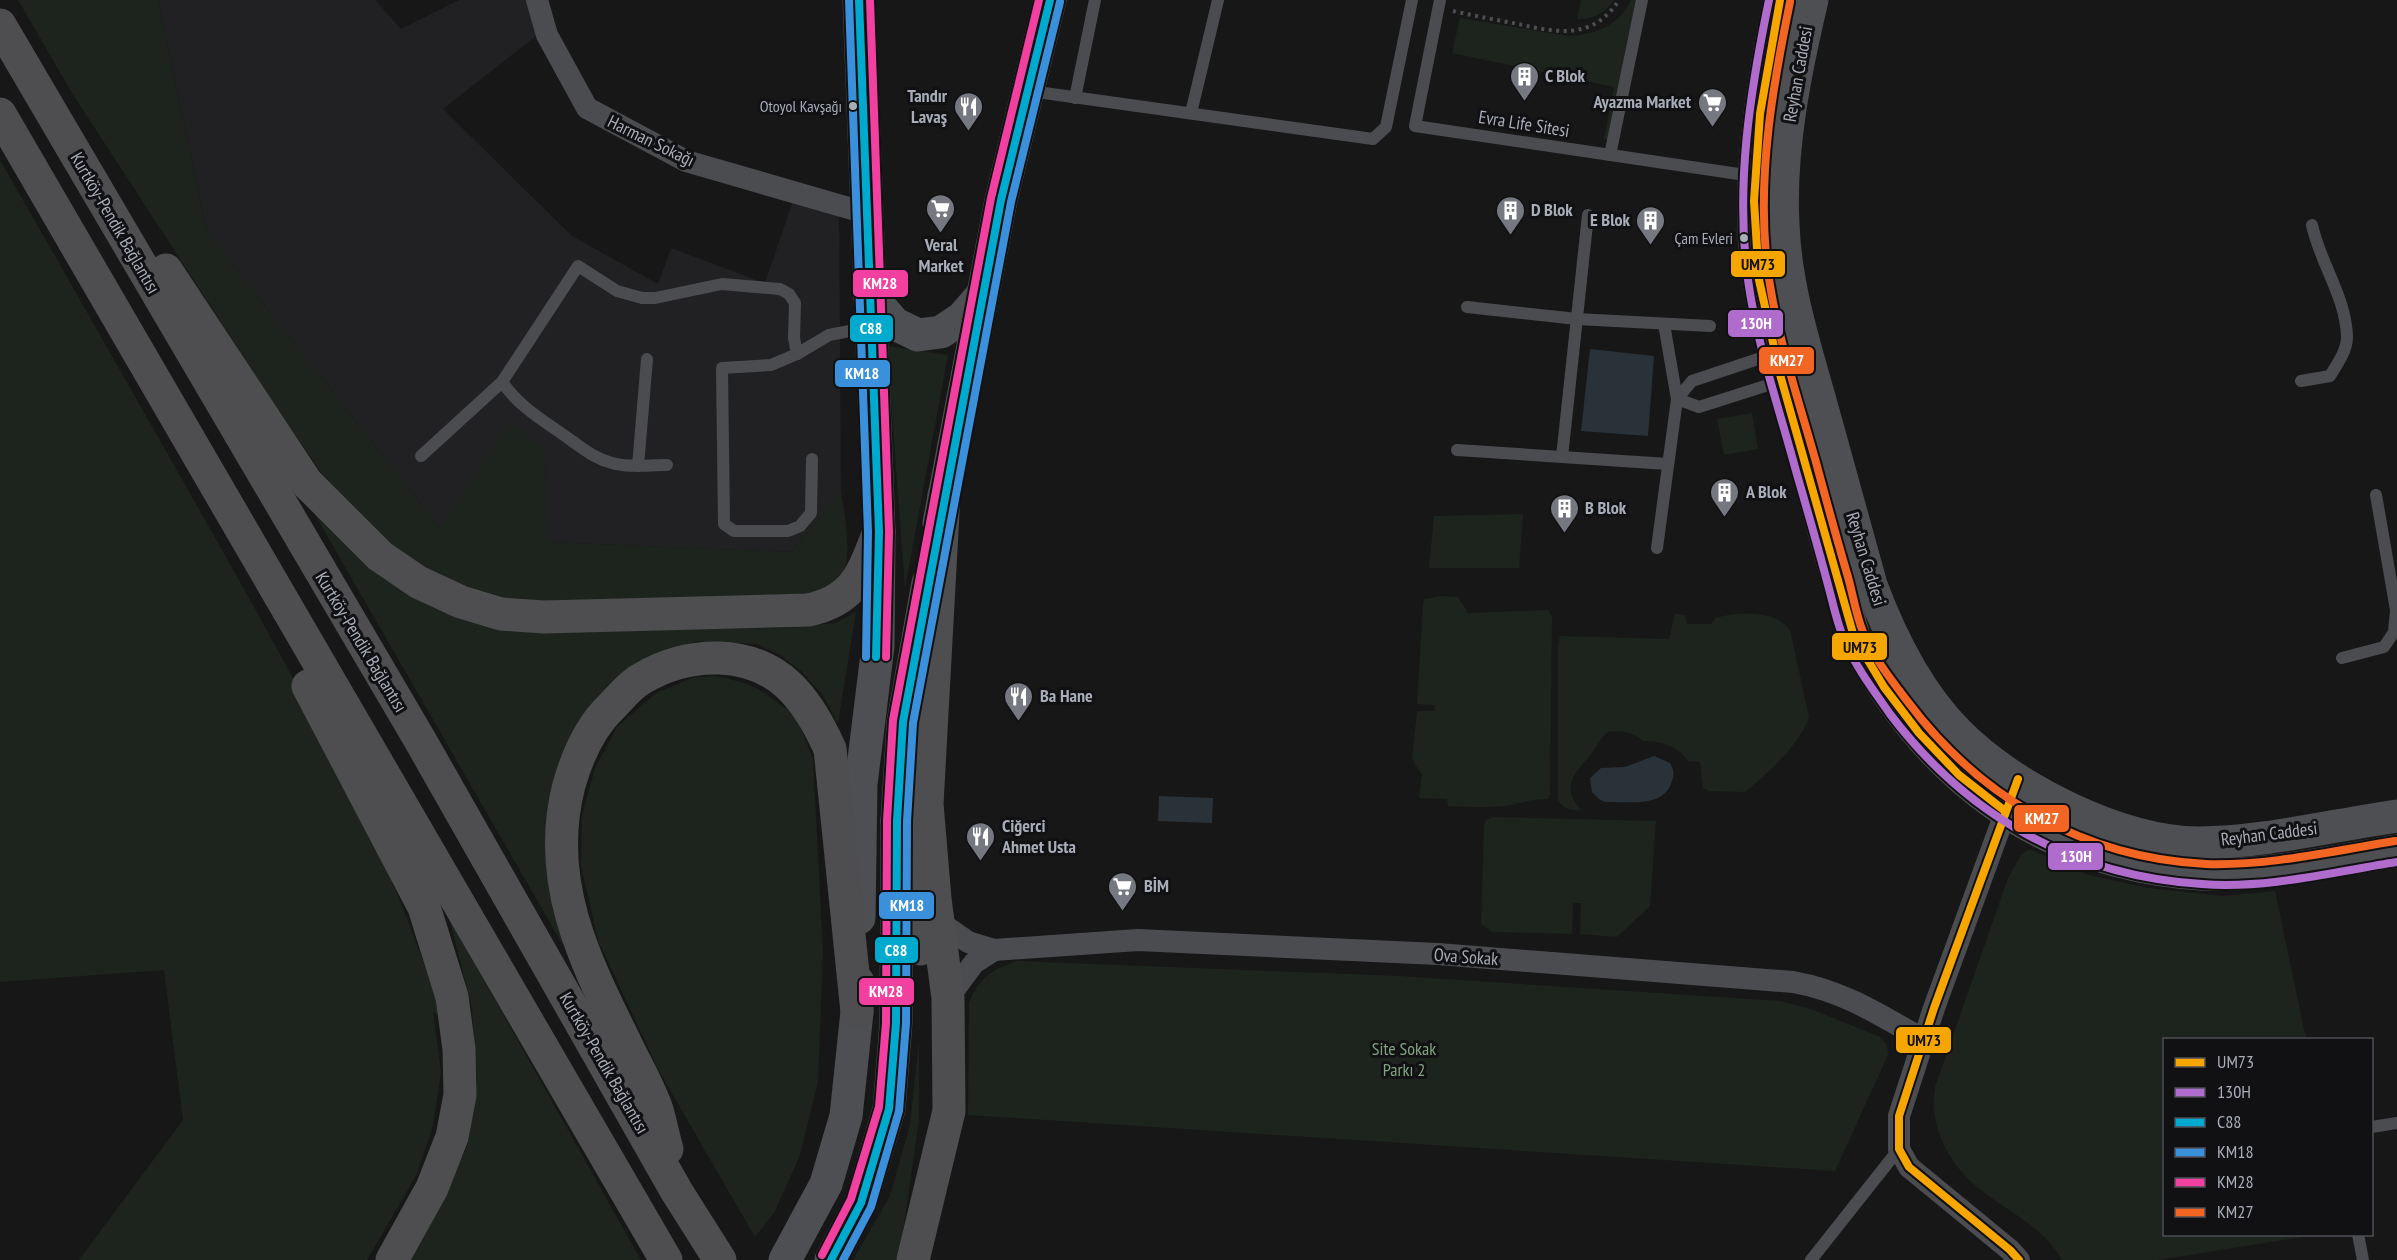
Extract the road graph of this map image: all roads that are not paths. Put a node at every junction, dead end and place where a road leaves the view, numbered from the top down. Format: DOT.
graph roads {
  1 [pos="537,0"];
  2 [pos="859,0"];
  3 [pos="1050,0"];
  4 [pos="1095,0"];
  5 [pos="1218,0"];
  6 [pos="1412,0"];
  7 [pos="1642,0"];
  8 [pos="1780,0"];
  9 [pos="1812,0"];
  10 [pos="1440,4"];
  11 [pos="0,25"];
  12 [pos="1028,91"];
  13 [pos="1075,98"];
  14 [pos="1191,113"];
  15 [pos="0,114"];
  16 [pos="56,122"];
  17 [pos="1610,155"];
  18 [pos="1753,176"];
  19 [pos="866,213"];
  20 [pos="1588,215"];
  21 [pos="2312,225"];
  22 [pos="869,294"];
  23 [pos="982,295"];
  24 [pos="1467,308"];
  25 [pos="1577,319"];
  26 [pos="1664,324"];
  27 [pos="870,326"];
  28 [pos="1710,326"];
  29 [pos="797,354"];
  30 [pos="647,359"];
  31 [pos="1786,366"];
  32 [pos="2301,381"];
  33 [pos="502,382"];
  34 [pos="1677,399"];
  35 [pos="1457,450"];
  36 [pos="421,456"];
  37 [pos="1562,457"];
  38 [pos="812,459"];
  39 [pos="1668,464"];
  40 [pos="667,465"];
  41 [pos="638,466"];
  42 [pos="944,495"];
  43 [pos="2376,495"];
  44 [pos="234,516"];
  45 [pos="879,532"];
  46 [pos="1657,548"];
  47 [pos="2342,658"];
  48 [pos="2018,779"];
  49 [pos="2005,811"];
  50 [pos="2381,818"];
  51 [pos="897,821"];
  52 [pos="2384,853"];
  53 [pos="938,921"];
  54 [pos="994,950"];
  55 [pos="948,998"];
  56 [pos="857,1012"];
  57 [pos="1924,1040"];
  58 [pos="2397,1123"];
  59 [pos="2373,1127"];
  60 [pos="1899,1149"];
  61 [pos="677,1192"];
  62 [pos="2358,1236"];
  63 [pos="789,1253"];
  64 [pos="392,1260"];
  65 [pos="666,1260"];
  66 [pos="720,1260"];
  67 [pos="831,1260"];
  68 [pos="912,1260"];
  69 [pos="1811,1260"];
  70 [pos="2019,1260"];
  71 [pos="2363,1260"];
  1 -- 19 [label="street, Harman Sokağı"];
  2 -- 19 [label="main road"];
  3 -- 12 [label="main road"];
  4 -- 13 [label="lane"];
  5 -- 14 [label="lane"];
  6 -- 14 [label="lane"];
  7 -- 17 [label="lane"];
  8 -- 18 [label="main road, Reyhan Caddesi"];
  9 -- 31 [label="main road, Reyhan Caddesi"];
  10 -- 17 [label="lane, Evra Life Sitesi"];
  11 -- 16 [label="highway, Kurtköy-Pendik Bağlantısı"];
  12 -- 13 [label="lane"];
  12 -- 23 [label="main road"];
  13 -- 14 [label="lane"];
  15 -- 44 [label="highway"];
  16 -- 45 [label="highway"];
  16 -- 61 [label="highway, Kurtköy-Pendik Bağlantısı"];
  17 -- 18 [label="lane, Evra Life Sitesi"];
  18 -- 31 [label="main road, Reyhan Caddesi"];
  19 -- 22 [label="main road"];
  20 -- 25 [label="lane"];
  21 -- 32 [label="lane"];
  22 -- 23 [label="main road"];
  22 -- 27 [label="main road"];
  23 -- 42 [label="main road"];
  24 -- 25 [label="lane"];
  25 -- 26 [label="lane"];
  25 -- 37 [label="lane"];
  26 -- 28 [label="lane"];
  26 -- 34 [label="lane"];
  27 -- 29 [label="lane"];
  27 -- 45 [label="main road"];
  29 -- 33 [label="lane"];
  29 -- 38 [label="lane"];
  30 -- 41 [label="lane"];
  31 -- 34 [label="lane"];
  31 -- 34 [label="lane"];
  31 -- 48 [label="main road, Reyhan Caddesi"];
  31 -- 49 [label="main road, Reyhan Caddesi"];
  33 -- 36 [label="lane"];
  33 -- 41 [label="lane"];
  34 -- 39 [label="lane"];
  35 -- 37 [label="lane"];
  37 -- 39 [label="lane"];
  39 -- 46 [label="lane"];
  40 -- 41 [label="lane"];
  42 -- 51 [label="main road"];
  42 -- 53 [label="highway"];
  43 -- 47 [label="lane"];
  44 -- 64 [label="highway"];
  44 -- 65 [label="highway"];
  45 -- 56 [label="main road"];
  48 -- 49 [label="street"];
  48 -- 50 [label="main road, Reyhan Caddesi"];
  49 -- 52 [label="main road, Reyhan Caddesi"];
  49 -- 57 [label="street"];
  50 -- 52 [label="main road, Reyhan Caddesi"];
  51 -- 67 [label="main road"];
  51 -- 68 [label="highway"];
  53 -- 54 [label="street, Ova Sokak"];
  53 -- 55 [label="highway"];
  54 -- 55 [label="street"];
  54 -- 57 [label="street, Ova Sokak"];
  55 -- 68 [label="highway"];
  56 -- 61 [label="highway"];
  56 -- 63 [label="main road"];
  57 -- 60 [label="street"];
  58 -- 59 [label="lane"];
  60 -- 69 [label="lane"];
  60 -- 70 [label="street"];
  61 -- 66 [label="highway, Kurtköy-Pendik Bağlantısı"];
  62 -- 71 [label="lane"];
}
